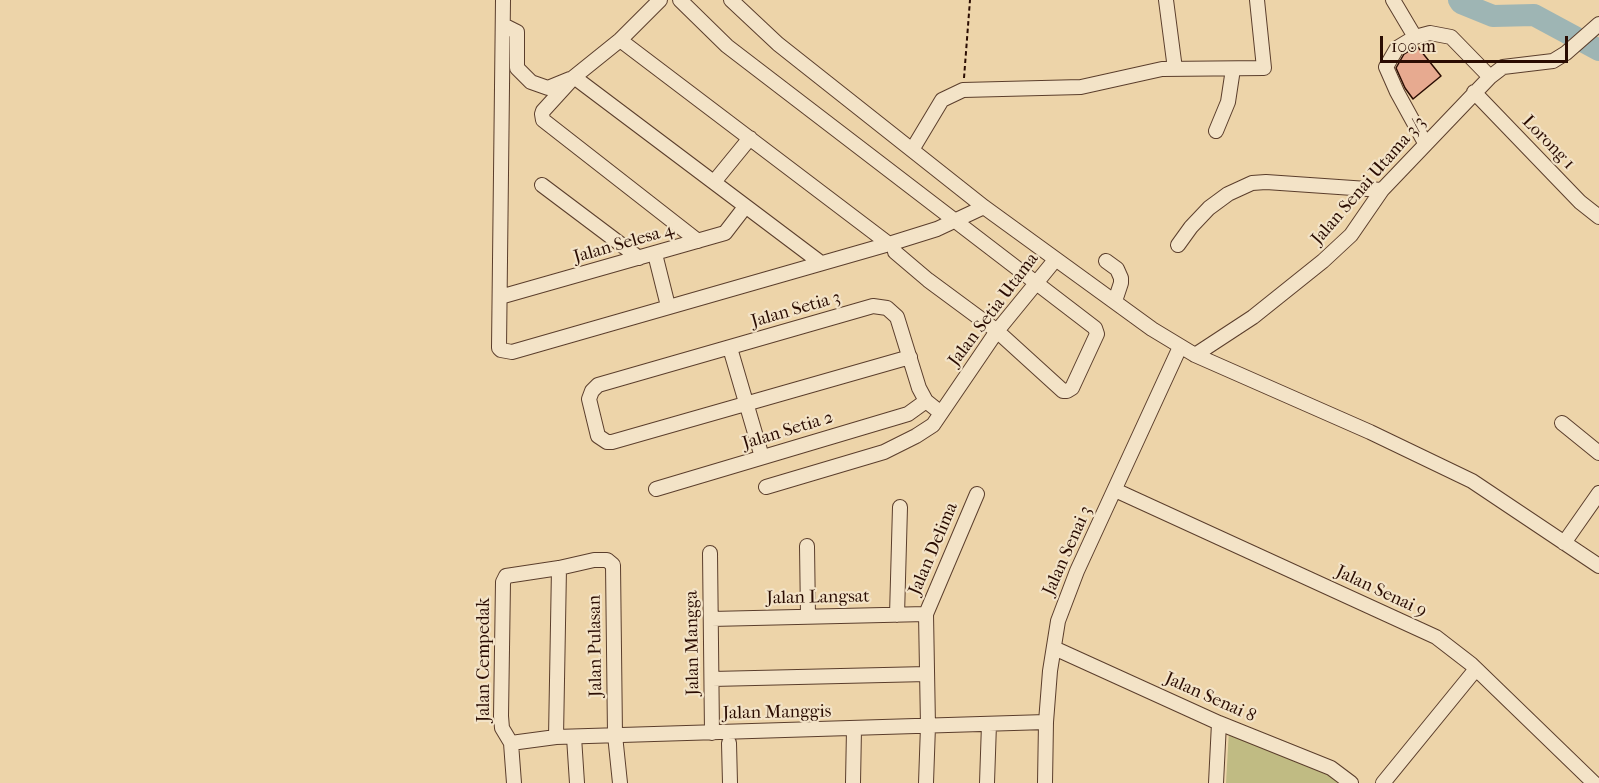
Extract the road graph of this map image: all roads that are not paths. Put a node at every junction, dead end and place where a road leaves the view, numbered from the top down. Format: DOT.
graph roads {
  1 [pos="503,0"];
  2 [pos="660,0"];
  3 [pos="680,0"];
  4 [pos="731,0"];
  5 [pos="1166,0"];
  6 [pos="1257,0"];
  7 [pos="1393,0"];
  8 [pos="503,25"];
  9 [pos="1596,27"];
  10 [pos="1415,37"];
  11 [pos="620,40"];
  12 [pos="1175,69"];
  13 [pos="1233,69"];
  14 [pos="574,77"];
  15 [pos="1490,77"];
  16 [pos="1474,92"];
  17 [pos="1216,131"];
  18 [pos="750,138"];
  19 [pos="1425,143"];
  20 [pos="912,150"];
  21 [pos="714,182"];
  22 [pos="542,185"];
  23 [pos="1382,190"];
  24 [pos="745,207"];
  25 [pos="984,207"];
  26 [pos="1599,217"];
  27 [pos="956,221"];
  28 [pos="698,241"];
  29 [pos="1178,245"];
  30 [pos="892,248"];
  31 [pos="655,254"];
  32 [pos="639,258"];
  33 [pos="1055,260"];
  34 [pos="1106,261"];
  35 [pos="821,263"];
  36 [pos="1037,284"];
  37 [pos="500,297"];
  38 [pos="1115,301"];
  39 [pos="668,306"];
  40 [pos="997,331"];
  41 [pos="1180,347"];
  42 [pos="730,348"];
  43 [pos="1195,355"];
  44 [pos="910,357"];
  45 [pos="926,401"];
  46 [pos="746,404"];
  47 [pos="941,413"];
  48 [pos="1562,423"];
  49 [pos="1599,453"];
  50 [pos="762,457"];
  51 [pos="766,487"];
  52 [pos="656,489"];
  53 [pos="1115,490"];
  54 [pos="1599,493"];
  55 [pos="977,495"];
  56 [pos="900,507"];
  57 [pos="1564,543"];
  58 [pos="807,546"];
  59 [pos="710,553"];
  60 [pos="1599,566"];
  61 [pos="559,568"];
  62 [pos="926,614"];
  63 [pos="897,615"];
  64 [pos="808,616"];
  65 [pos="711,619"];
  66 [pos="1054,648"];
  67 [pos="1476,669"];
  68 [pos="927,674"];
  69 [pos="712,679"];
  70 [pos="1046,722"];
  71 [pos="1219,723"];
  72 [pos="989,724"];
  73 [pos="928,726"];
  74 [pos="854,729"];
  75 [pos="712,733"];
  76 [pos="615,735"];
  77 [pos="556,737"];
  78 [pos="574,737"];
  79 [pos="510,742"];
  80 [pos="729,743"];
  81 [pos="514,783"];
  82 [pos="577,783"];
  83 [pos="620,783"];
  84 [pos="730,783"];
  85 [pos="853,783"];
  86 [pos="926,783"];
  87 [pos="987,783"];
  88 [pos="1045,783"];
  89 [pos="1216,783"];
  90 [pos="1351,783"];
  91 [pos="1383,783"];
  92 [pos="1594,783"];
  1 -- 8 [label="street"];
  2 -- 11 [label="street"];
  3 -- 27 [label="street"];
  4 -- 20 [label="street"];
  5 -- 12 [label="street"];
  6 -- 13 [label="street"];
  7 -- 10 [label="street"];
  8 -- 14 [label="street"];
  8 -- 37 [label="street"];
  9 -- 15 [label="street, Jalan Senai Utama 3/3"];
  10 -- 15 [label="street"];
  10 -- 19 [label="street"];
  11 -- 14 [label="street"];
  11 -- 18 [label="street"];
  12 -- 13 [label="street"];
  12 -- 20 [label="street"];
  13 -- 17 [label="street"];
  14 -- 21 [label="street"];
  14 -- 28 [label="street"];
  15 -- 16 [label="street, Jalan Senai Utama 3/3"];
  16 -- 19 [label="street, Jalan Senai Utama 3/3"];
  16 -- 26 [label="street, Lorong 1"];
  18 -- 21 [label="street"];
  18 -- 30 [label="street"];
  19 -- 23 [label="street, Jalan Senai Utama 3/3"];
  20 -- 25 [label="street"];
  21 -- 24 [label="street"];
  22 -- 32 [label="street"];
  23 -- 29 [label="street"];
  23 -- 43 [label="street, Jalan Senai Utama 3/3"];
  24 -- 28 [label="street, Jalan Selesa 4"];
  24 -- 35 [label="street"];
  25 -- 27 [label="street"];
  25 -- 33 [label="street"];
  27 -- 30 [label="street"];
  27 -- 36 [label="street"];
  28 -- 31 [label="street, Jalan Selesa 4"];
  30 -- 35 [label="street"];
  30 -- 40 [label="street"];
  31 -- 32 [label="street, Jalan Selesa 4"];
  31 -- 39 [label="street"];
  32 -- 37 [label="street, Jalan Selesa 4"];
  33 -- 36 [label="street, Jalan Setia Utama"];
  33 -- 38 [label="street"];
  34 -- 38 [label="street"];
  35 -- 39 [label="street"];
  36 -- 40 [label="street, Jalan Setia Utama"];
  36 -- 40 [label="street"];
  37 -- 39 [label="street"];
  38 -- 41 [label="street"];
  40 -- 47 [label="street, Jalan Setia Utama"];
  41 -- 43 [label="street"];
  41 -- 53 [label="street, Jalan Senai 3"];
  42 -- 44 [label="street, Jalan Setia 3"];
  42 -- 46 [label="street"];
  42 -- 46 [label="street, Jalan Setia 3"];
  43 -- 57 [label="street"];
  44 -- 45 [label="street, Jalan Setia 3"];
  44 -- 46 [label="street"];
  45 -- 47 [label="street"];
  45 -- 50 [label="street, Jalan Setia 2"];
  46 -- 50 [label="street"];
  47 -- 51 [label="street, Jalan Setia Utama"];
  48 -- 49 [label="street"];
  50 -- 52 [label="street, Jalan Setia 2"];
  53 -- 66 [label="street, Jalan Senai 3"];
  53 -- 67 [label="street, Jalan Senai 9"];
  54 -- 57 [label="street"];
  55 -- 62 [label="street, Jalan Delima"];
  56 -- 63 [label="street"];
  57 -- 60 [label="street"];
  58 -- 64 [label="street"];
  59 -- 65 [label="street, Jalan Mangga"];
  61 -- 76 [label="street, Jalan Pulasan"];
  61 -- 77 [label="street"];
  61 -- 79 [label="street, Jalan Cempedak"];
  62 -- 63 [label="street, Jalan Langsat"];
  62 -- 68 [label="street, Jalan Delima"];
  63 -- 64 [label="street, Jalan Langsat"];
  64 -- 65 [label="street, Jalan Langsat"];
  65 -- 69 [label="street, Jalan Mangga"];
  66 -- 70 [label="street, Jalan Senai 3"];
  66 -- 71 [label="street, Jalan Senai 8"];
  67 -- 91 [label="street"];
  67 -- 92 [label="street, Jalan Senai 9"];
  68 -- 69 [label="street"];
  68 -- 73 [label="street, Jalan Delima"];
  69 -- 75 [label="street, Jalan Mangga"];
  70 -- 72 [label="street, Jalan Manggis"];
  70 -- 88 [label="street, Jalan Senai 3"];
  71 -- 89 [label="street"];
  71 -- 90 [label="street, Jalan Senai 8"];
  72 -- 73 [label="street, Jalan Manggis"];
  72 -- 87 [label="street"];
  73 -- 74 [label="street, Jalan Manggis"];
  73 -- 86 [label="street, Jalan Delima"];
  74 -- 75 [label="street, Jalan Manggis"];
  74 -- 85 [label="street"];
  75 -- 76 [label="street, Jalan Manggis"];
  76 -- 78 [label="street, Jalan Manggis"];
  76 -- 83 [label="street, Jalan Pulasan"];
  77 -- 78 [label="street, Jalan Manggis"];
  77 -- 79 [label="street, Jalan Manggis"];
  78 -- 82 [label="street"];
  79 -- 81 [label="street, Jalan Cempedak"];
  80 -- 84 [label="street"];
}
